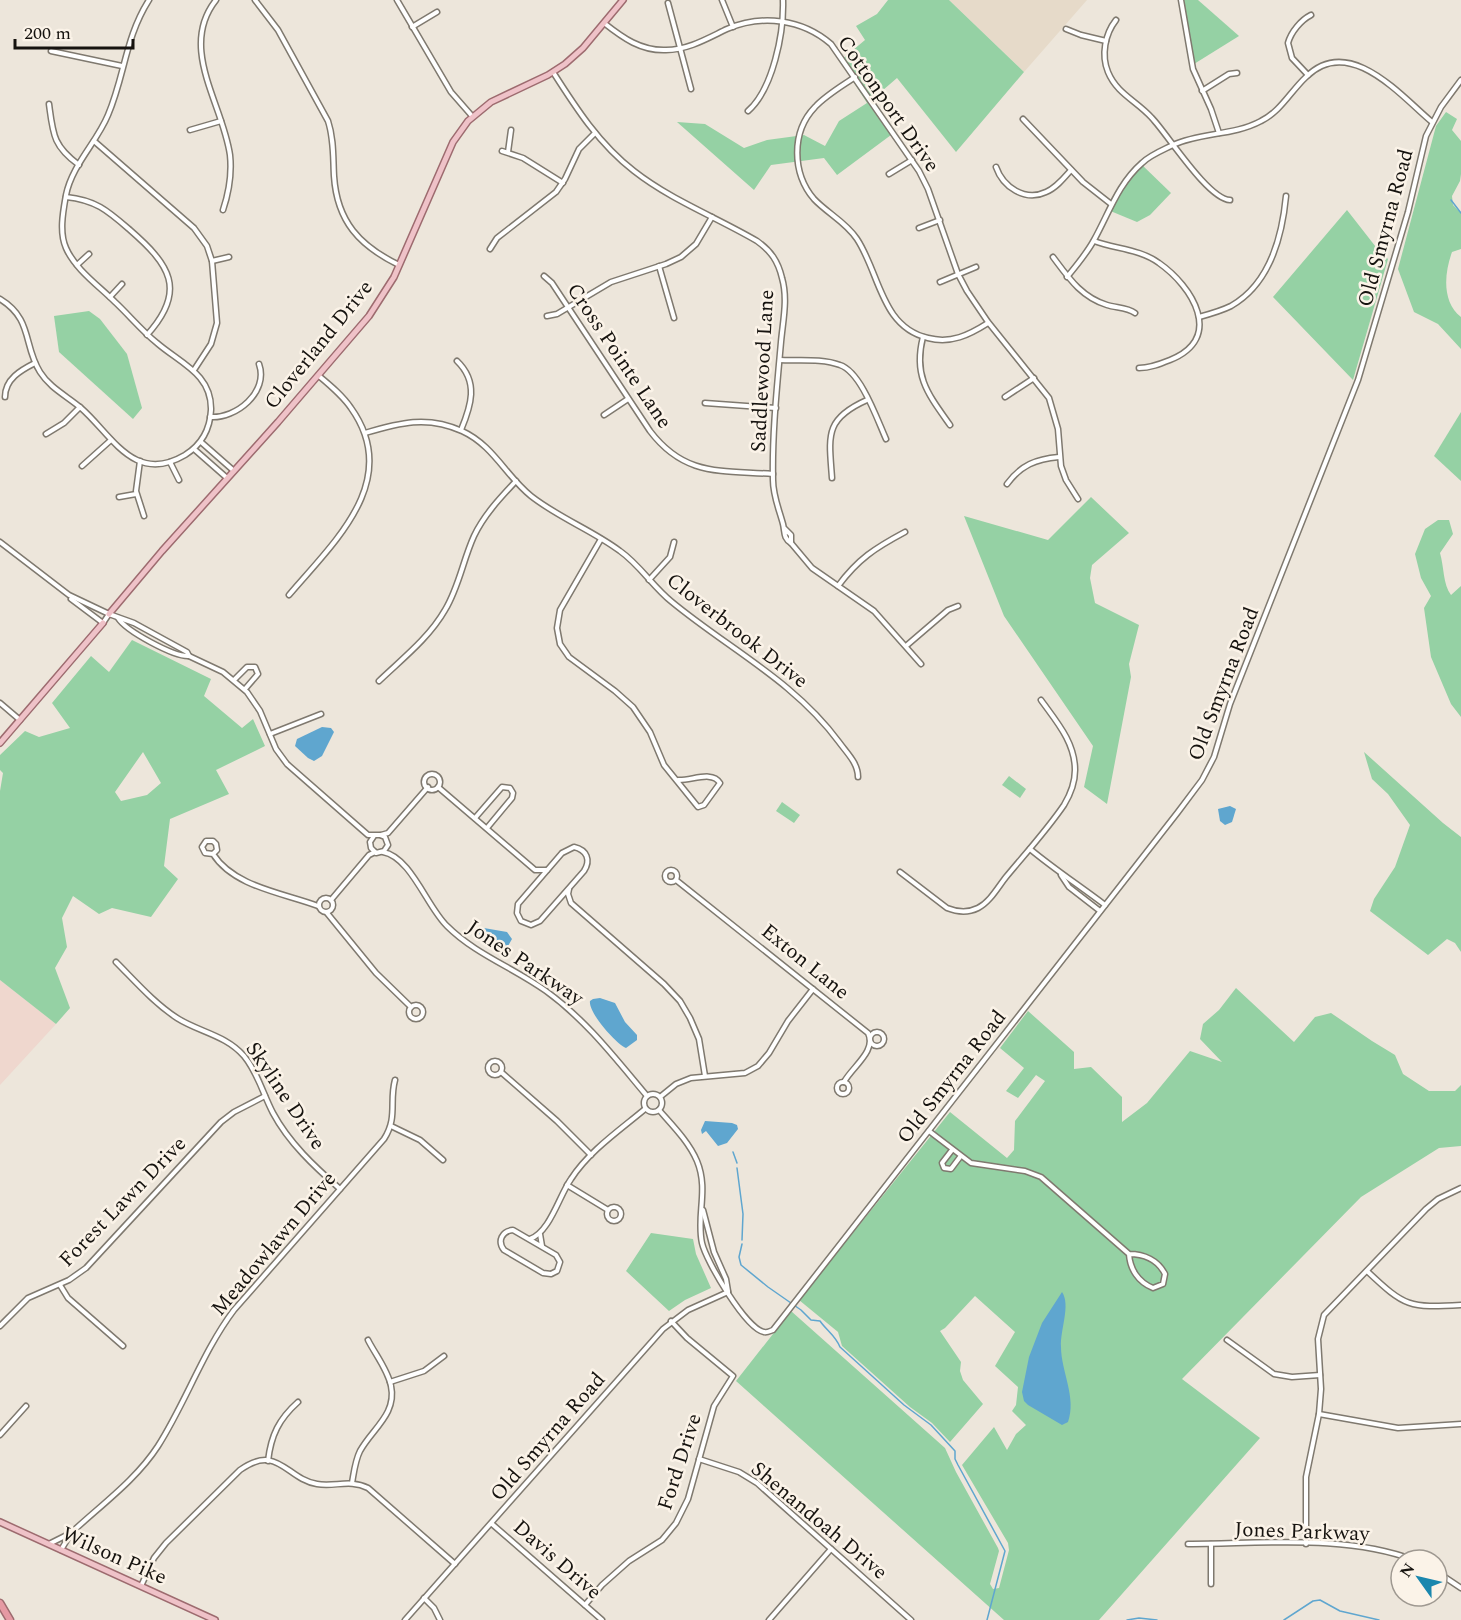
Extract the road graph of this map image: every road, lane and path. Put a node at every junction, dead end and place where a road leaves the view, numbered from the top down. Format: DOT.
graph roads {
  1 [pos="149,0"];
  2 [pos="216,0"];
  3 [pos="255,0"];
  4 [pos="396,0"];
  5 [pos="623,0"];
  6 [pos="722,0"];
  7 [pos="783,0"];
  8 [pos="1181,0"];
  9 [pos="668,3"];
  10 [pos="437,12"];
  11 [pos="1311,15"];
  12 [pos="1116,20"];
  13 [pos="783,21"];
  14 [pos="604,23"];
  15 [pos="412,27"];
  16 [pos="733,27"];
  17 [pos="1066,29"];
  18 [pos="1106,41"];
  19 [pos="681,49"];
  20 [pos="51,51"];
  21 [pos="122,66"];
  22 [pos="553,72"];
  23 [pos="1237,73"];
  24 [pos="1308,75"];
  25 [pos="855,77"];
  26 [pos="1461,80"];
  27 [pos="691,89"];
  28 [pos="1202,91"];
  29 [pos="49,104"];
  30 [pos="748,111"];
  31 [pos="472,116"];
  32 [pos="1023,119"];
  33 [pos="221,121"];
  34 [pos="1432,122"];
  35 [pos="190,130"];
  36 [pos="511,130"];
  37 [pos="595,133"];
  38 [pos="1219,133"];
  39 [pos="94,141"];
  40 [pos="1173,146"];
  41 [pos="912,160"];
  42 [pos="79,165"];
  43 [pos="996,167"];
  44 [pos="1071,170"];
  45 [pos="889,174"];
  46 [pos="563,183"];
  47 [pos="1286,196"];
  48 [pos="66,197"];
  49 [pos="1230,200"];
  50 [pos="1111,204"];
  51 [pos="223,210"];
  52 [pos="712,217"];
  53 [pos="940,220"];
  54 [pos="920,228"];
  55 [pos="1094,241"];
  56 [pos="490,249"];
  57 [pos="89,254"];
  58 [pos="229,257"];
  59 [pos="1053,257"];
  60 [pos="212,261"];
  61 [pos="77,265"];
  62 [pos="399,265"];
  63 [pos="659,266"];
  64 [pos="976,267"];
  65 [pos="958,274"];
  66 [pos="544,276"];
  67 [pos="1067,276"];
  68 [pos="940,282"];
  69 [pos="122,284"];
  70 [pos="110,297"];
  71 [pos="0,299"];
  72 [pos="569,307"];
  73 [pos="1135,312"];
  74 [pos="547,316"];
  75 [pos="1199,317"];
  76 [pos="674,318"];
  77 [pos="988,322"];
  78 [pos="147,335"];
  79 [pos="923,337"];
  80 [pos="780,360"];
  81 [pos="457,362"];
  82 [pos="35,363"];
  83 [pos="259,364"];
  84 [pos="1139,368"];
  85 [pos="194,370"];
  86 [pos="319,376"];
  87 [pos="1034,378"];
  88 [pos="5,397"];
  89 [pos="1005,397"];
  90 [pos="628,399"];
  91 [pos="867,400"];
  92 [pos="705,403"];
  93 [pos="80,407"];
  94 [pos="776,408"];
  95 [pos="604,415"];
  96 [pos="210,417"];
  97 [pos="951,425"];
  98 [pos="461,430"];
  99 [pos="365,433"];
  100 [pos="46,434"];
  101 [pos="886,439"];
  102 [pos="111,440"];
  103 [pos="197,446"];
  104 [pos="1059,457"];
  105 [pos="140,461"];
  106 [pos="170,462"];
  107 [pos="82,466"];
  108 [pos="234,471"];
  109 [pos="773,474"];
  110 [pos="227,478"];
  111 [pos="832,478"];
  112 [pos="179,480"];
  113 [pos="516,481"];
  114 [pos="1007,484"];
  115 [pos="136,494"];
  116 [pos="119,497"];
  117 [pos="1078,499"];
  118 [pos="144,516"];
  119 [pos="905,532"];
  120 [pos="600,539"];
  121 [pos="0,542"];
  122 [pos="674,542"];
  123 [pos="649,580"];
  124 [pos="838,586"];
  125 [pos="64,591"];
  126 [pos="289,595"];
  127 [pos="958,606"];
  128 [pos="109,614"];
  129 [pos="118,617"];
  130 [pos="103,622"];
  131 [pos="906,646"];
  132 [pos="189,656"];
  133 [pos="921,664"];
  134 [pos="234,680"];
  135 [pos="379,681"];
  136 [pos="245,689"];
  137 [pos="1041,700"];
  138 [pos="0,703"];
  139 [pos="321,714"];
  140 [pos="20,721"];
  141 [pos="270,734"];
  142 [pos="0,743"];
  143 [pos="858,777"];
  144 [pos="678,780"];
  145 [pos="438,787"];
  146 [pos="428,788"];
  147 [pos="475,818"];
  148 [pos="487,828"];
  149 [pos="388,833"];
  150 [pos="368,835"];
  151 [pos="381,835"];
  152 [pos="374,836"];
  153 [pos="387,840"];
  154 [pos="370,842"];
  155 [pos="387,847"];
  156 [pos="370,849"];
  157 [pos="1029,849"];
  158 [pos="375,852"];
  159 [pos="383,852"];
  160 [pos="390,853"];
  161 [pos="213,854"];
  162 [pos="369,855"];
  163 [pos="535,870"];
  164 [pos="547,870"];
  165 [pos="900,872"];
  166 [pos="1061,874"];
  167 [pos="676,880"];
  168 [pos="536,882"];
  169 [pos="569,889"];
  170 [pos="331,900"];
  171 [pos="557,902"];
  172 [pos="571,903"];
  173 [pos="1105,905"];
  174 [pos="318,906"];
  175 [pos="1100,911"];
  176 [pos="327,913"];
  177 [pos="116,962"];
  178 [pos="813,988"];
  179 [pos="411,1007"];
  180 [pos="501,1072"];
  181 [pos="705,1076"];
  182 [pos="395,1080"];
  183 [pos="844,1082"];
  184 [pos="265,1096"];
  185 [pos="647,1096"];
  186 [pos="660,1097"];
  187 [pos="645,1108"];
  188 [pos="659,1110"];
  189 [pos="391,1126"];
  190 [pos="929,1131"];
  191 [pos="952,1150"];
  192 [pos="591,1155"];
  193 [pos="960,1157"];
  194 [pos="443,1160"];
  195 [pos="567,1185"];
  196 [pos="1461,1188"];
  197 [pos="340,1189"];
  198 [pos="608,1210"];
  199 [pos="703,1210"];
  200 [pos="540,1234"];
  201 [pos="530,1239"];
  202 [pos="542,1246"];
  203 [pos="1129,1254"];
  204 [pos="1367,1271"];
  205 [pos="60,1285"];
  206 [pos="728,1292"];
  207 [pos="1461,1305"];
  208 [pos="672,1321"];
  209 [pos="0,1326"];
  210 [pos="368,1340"];
  211 [pos="1227,1340"];
  212 [pos="123,1346"];
  213 [pos="444,1356"];
  214 [pos="1320,1375"];
  215 [pos="390,1382"];
  216 [pos="298,1402"];
  217 [pos="26,1406"];
  218 [pos="1319,1414"];
  219 [pos="1461,1424"];
  220 [pos="0,1435"];
  221 [pos="699,1459"];
  222 [pos="268,1461"];
  223 [pos="352,1483"];
  224 [pos="0,1522"];
  225 [pos="492,1524"];
  226 [pos="71,1533"];
  227 [pos="49,1544"];
  228 [pos="1188,1544"];
  229 [pos="1211,1544"];
  230 [pos="1306,1544"];
  231 [pos="831,1549"];
  232 [pos="62,1550"];
  233 [pos="1389,1553"];
  234 [pos="455,1564"];
  235 [pos="1210,1584"];
  236 [pos="141,1586"];
  237 [pos="424,1598"];
  238 [pos="0,1603"];
  239 [pos="585,1605"];
  240 [pos="10,1620"];
  241 [pos="215,1620"];
  242 [pos="405,1620"];
  243 [pos="440,1620"];
  244 [pos="602,1620"];
  245 [pos="769,1620"];
  246 [pos="911,1620"];
  1 -- 21 [label="street"];
  2 -- 33 [label="street"];
  3 -- 62 [label="street"];
  4 -- 15 [label="street"];
  5 -- 14 [label="main road, Cloverland Drive"];
  6 -- 16 [label="street"];
  7 -- 13 [label="street"];
  8 -- 28 [label="street"];
  9 -- 19 [label="street"];
  10 -- 15 [label="street"];
  11 -- 24 [label="street"];
  12 -- 18 [label="street"];
  13 -- 16 [label="street, Cottonport Drive"];
  13 -- 25 [label="street, Cottonport Drive"];
  13 -- 30 [label="street"];
  14 -- 19 [label="street, Cottonport Drive"];
  14 -- 22 [label="main road, Cloverland Drive"];
  15 -- 31 [label="street"];
  16 -- 19 [label="street, Cottonport Drive"];
  17 -- 18 [label="street"];
  18 -- 40 [label="street"];
  19 -- 27 [label="street"];
  20 -- 21 [label="street"];
  21 -- 39 [label="street"];
  22 -- 31 [label="main road, Cloverland Drive"];
  22 -- 37 [label="street, Saddlewood Lane"];
  23 -- 28 [label="street"];
  24 -- 34 [label="street"];
  24 -- 38 [label="street"];
  25 -- 41 [label="street, Cottonport Drive"];
  25 -- 79 [label="street"];
  26 -- 34 [label="street, Old Smyrna Road"];
  28 -- 38 [label="street"];
  29 -- 42 [label="street"];
  31 -- 62 [label="main road, Cloverland Drive"];
  32 -- 44 [label="street"];
  33 -- 35 [label="street"];
  33 -- 51 [label="street"];
  34 -- 173 [label="street, Old Smyrna Road"];
  36 -- 46 [label="street"];
  37 -- 46 [label="street"];
  37 -- 52 [label="street, Saddlewood Lane"];
  38 -- 40 [label="street"];
  39 -- 42 [label="street"];
  39 -- 60 [label="street"];
  40 -- 49 [label="street"];
  40 -- 50 [label="street"];
  41 -- 45 [label="street"];
  41 -- 53 [label="street, Cottonport Drive"];
  42 -- 48 [label="street"];
  43 -- 44 [label="street"];
  44 -- 50 [label="street"];
  46 -- 56 [label="street"];
  47 -- 75 [label="street"];
  48 -- 61 [label="street"];
  48 -- 78 [label="street"];
  50 -- 55 [label="street"];
  52 -- 63 [label="street"];
  52 -- 80 [label="street, Saddlewood Lane"];
  53 -- 54 [label="street"];
  53 -- 65 [label="street, Cottonport Drive"];
  55 -- 67 [label="street"];
  55 -- 75 [label="street"];
  57 -- 61 [label="street"];
  58 -- 60 [label="street"];
  59 -- 67 [label="street"];
  60 -- 85 [label="street"];
  61 -- 70 [label="street"];
  62 -- 86 [label="main road, Cloverland Drive"];
  63 -- 72 [label="street"];
  63 -- 76 [label="street"];
  64 -- 65 [label="street"];
  65 -- 68 [label="street"];
  65 -- 77 [label="street, Cottonport Drive"];
  66 -- 72 [label="street, Cross Pointe Lane"];
  67 -- 73 [label="street"];
  69 -- 70 [label="street"];
  70 -- 78 [label="street"];
  71 -- 82 [label="street"];
  72 -- 74 [label="street"];
  72 -- 90 [label="street, Cross Pointe Lane"];
  75 -- 84 [label="street"];
  77 -- 79 [label="street"];
  77 -- 87 [label="street, Cottonport Drive"];
  78 -- 85 [label="street"];
  79 -- 97 [label="street"];
  80 -- 91 [label="street"];
  80 -- 94 [label="street, Saddlewood Lane"];
  81 -- 98 [label="street"];
  82 -- 88 [label="street"];
  82 -- 93 [label="street"];
  83 -- 96 [label="street"];
  85 -- 96 [label="street"];
  86 -- 99 [label="street"];
  86 -- 108 [label="main road, Cloverland Drive"];
  87 -- 89 [label="street"];
  87 -- 104 [label="street, Cottonport Drive"];
  90 -- 95 [label="street"];
  90 -- 109 [label="street, Cross Pointe Lane"];
  91 -- 101 [label="street"];
  91 -- 111 [label="street"];
  92 -- 94 [label="street"];
  93 -- 100 [label="street"];
  93 -- 102 [label="street"];
  94 -- 109 [label="street, Saddlewood Lane"];
  96 -- 103 [label="street"];
  98 -- 99 [label="street, Cloverbrook Drive"];
  98 -- 113 [label="street, Cloverbrook Drive"];
  99 -- 126 [label="street"];
  102 -- 105 [label="street"];
  102 -- 107 [label="street"];
  103 -- 106 [label="street"];
  103 -- 108 [label="street"];
  103 -- 110 [label="street"];
  104 -- 114 [label="street"];
  104 -- 117 [label="street, Cottonport Drive"];
  105 -- 106 [label="street"];
  105 -- 115 [label="street"];
  106 -- 112 [label="street"];
  108 -- 110 [label="main road, Cloverland Drive"];
  109 -- 124 [label="street, Saddlewood Lane"];
  110 -- 128 [label="main road, Cloverland Drive"];
  113 -- 120 [label="street, Cloverbrook Drive"];
  113 -- 135 [label="street"];
  115 -- 116 [label="street"];
  115 -- 118 [label="street"];
  119 -- 124 [label="street"];
  120 -- 123 [label="street, Cloverbrook Drive"];
  120 -- 144 [label="street"];
  121 -- 125 [label="street"];
  122 -- 123 [label="street"];
  123 -- 143 [label="street, Cloverbrook Drive"];
  124 -- 131 [label="street, Saddlewood Lane"];
  125 -- 128 [label="street"];
  125 -- 130 [label="street"];
  127 -- 131 [label="street"];
  128 -- 129 [label="street"];
  128 -- 130 [label="street"];
  129 -- 132 [label="street"];
  129 -- 132 [label="street"];
  130 -- 140 [label="main road"];
  131 -- 133 [label="street, Saddlewood Lane"];
  132 -- 134 [label="street"];
  134 -- 136 [label="street"];
  134 -- 136 [label="street"];
  136 -- 141 [label="street"];
  137 -- 157 [label="street"];
  138 -- 140 [label="street"];
  139 -- 141 [label="street"];
  140 -- 142 [label="main road"];
  141 -- 150 [label="street"];
  144 -- 144 [label="street"];
  145 -- 146 [label="street"];
  145 -- 146 [label="street"];
  145 -- 147 [label="street"];
  146 -- 149 [label="street"];
  147 -- 148 [label="street"];
  147 -- 148 [label="street"];
  148 -- 163 [label="street"];
  149 -- 151 [label="street"];
  149 -- 153 [label="street"];
  150 -- 152 [label="street"];
  150 -- 154 [label="street"];
  151 -- 152 [label="street"];
  151 -- 153 [label="street"];
  152 -- 154 [label="street"];
  153 -- 155 [label="street"];
  154 -- 156 [label="street"];
  155 -- 159 [label="street"];
  155 -- 160 [label="street, Jones Parkway"];
  156 -- 158 [label="street"];
  156 -- 162 [label="street"];
  157 -- 165 [label="street"];
  157 -- 166 [label="street"];
  158 -- 159 [label="street"];
  158 -- 162 [label="street"];
  159 -- 160 [label="street"];
  160 -- 185 [label="street, Jones Parkway"];
  161 -- 161 [label="street"];
  161 -- 174 [label="street"];
  162 -- 170 [label="street"];
  163 -- 164 [label="street"];
  163 -- 168 [label="street"];
  164 -- 168 [label="street"];
  164 -- 169 [label="street"];
  166 -- 173 [label="street"];
  166 -- 175 [label="street"];
  167 -- 178 [label="street, Exton Lane"];
  168 -- 171 [label="street"];
  169 -- 171 [label="street"];
  169 -- 172 [label="street"];
  170 -- 174 [label="street"];
  170 -- 176 [label="street"];
  171 -- 172 [label="street"];
  172 -- 181 [label="street"];
  173 -- 175 [label="street, Old Smyrna Road"];
  174 -- 176 [label="street"];
  175 -- 190 [label="street, Old Smyrna Road"];
  176 -- 179 [label="street"];
  177 -- 184 [label="street, Skyline Drive"];
  178 -- 181 [label="street"];
  178 -- 183 [label="street, Exton Lane"];
  180 -- 192 [label="street"];
  181 -- 186 [label="street"];
  182 -- 189 [label="street, Meadowlawn Drive"];
  184 -- 197 [label="street, Skyline Drive"];
  184 -- 205 [label="street, Forest Lawn Drive"];
  185 -- 186 [label="street"];
  185 -- 187 [label="street"];
  186 -- 188 [label="street"];
  187 -- 188 [label="street"];
  187 -- 192 [label="street"];
  188 -- 199 [label="street"];
  189 -- 194 [label="street"];
  189 -- 197 [label="street, Meadowlawn Drive"];
  190 -- 191 [label="street"];
  190 -- 206 [label="street, Old Smyrna Road"];
  191 -- 193 [label="street"];
  191 -- 193 [label="street"];
  192 -- 195 [label="street"];
  193 -- 203 [label="street"];
  195 -- 198 [label="street"];
  195 -- 200 [label="street"];
  196 -- 204 [label="street"];
  197 -- 226 [label="street, Meadowlawn Drive"];
  199 -- 206 [label="street"];
  199 -- 206 [label="street"];
  200 -- 201 [label="street"];
  200 -- 202 [label="street"];
  201 -- 202 [label="street"];
  201 -- 202 [label="street"];
  203 -- 203 [label="street"];
  204 -- 207 [label="street"];
  204 -- 214 [label="street"];
  205 -- 209 [label="street, Forest Lawn Drive"];
  205 -- 212 [label="street"];
  206 -- 208 [label="street, Old Smyrna Road"];
  208 -- 221 [label="street, Ford Drive"];
  208 -- 225 [label="street, Old Smyrna Road"];
  210 -- 215 [label="street"];
  211 -- 214 [label="street"];
  213 -- 215 [label="street"];
  214 -- 218 [label="street"];
  215 -- 223 [label="street"];
  216 -- 222 [label="street"];
  217 -- 220 [label="street"];
  218 -- 219 [label="street"];
  218 -- 230 [label="street"];
  221 -- 231 [label="street, Shenandoah Drive"];
  221 -- 239 [label="street, Ford Drive"];
  222 -- 223 [label="street"];
  222 -- 236 [label="street"];
  223 -- 234 [label="street"];
  224 -- 227 [label="main road, Wilson Pike"];
  225 -- 234 [label="street, Old Smyrna Road"];
  225 -- 239 [label="street, Davis Drive"];
  226 -- 227 [label="street, Meadowlawn Drive"];
  226 -- 232 [label="street, Meadowlawn Drive"];
  227 -- 232 [label="main road, Wilson Pike"];
  228 -- 229 [label="street, Jones Parkway"];
  229 -- 230 [label="street, Jones Parkway"];
  229 -- 235 [label="street"];
  230 -- 233 [label="street, Jones Parkway"];
  231 -- 245 [label="street"];
  231 -- 246 [label="street, Shenandoah Drive"];
  232 -- 236 [label="main road, Wilson Pike"];
  234 -- 237 [label="street, Old Smyrna Road"];
  236 -- 241 [label="main road, Wilson Pike"];
  237 -- 242 [label="street, Old Smyrna Road"];
  237 -- 243 [label="street"];
  238 -- 240 [label="highway"];
  239 -- 244 [label="street, Davis Drive"];
}
